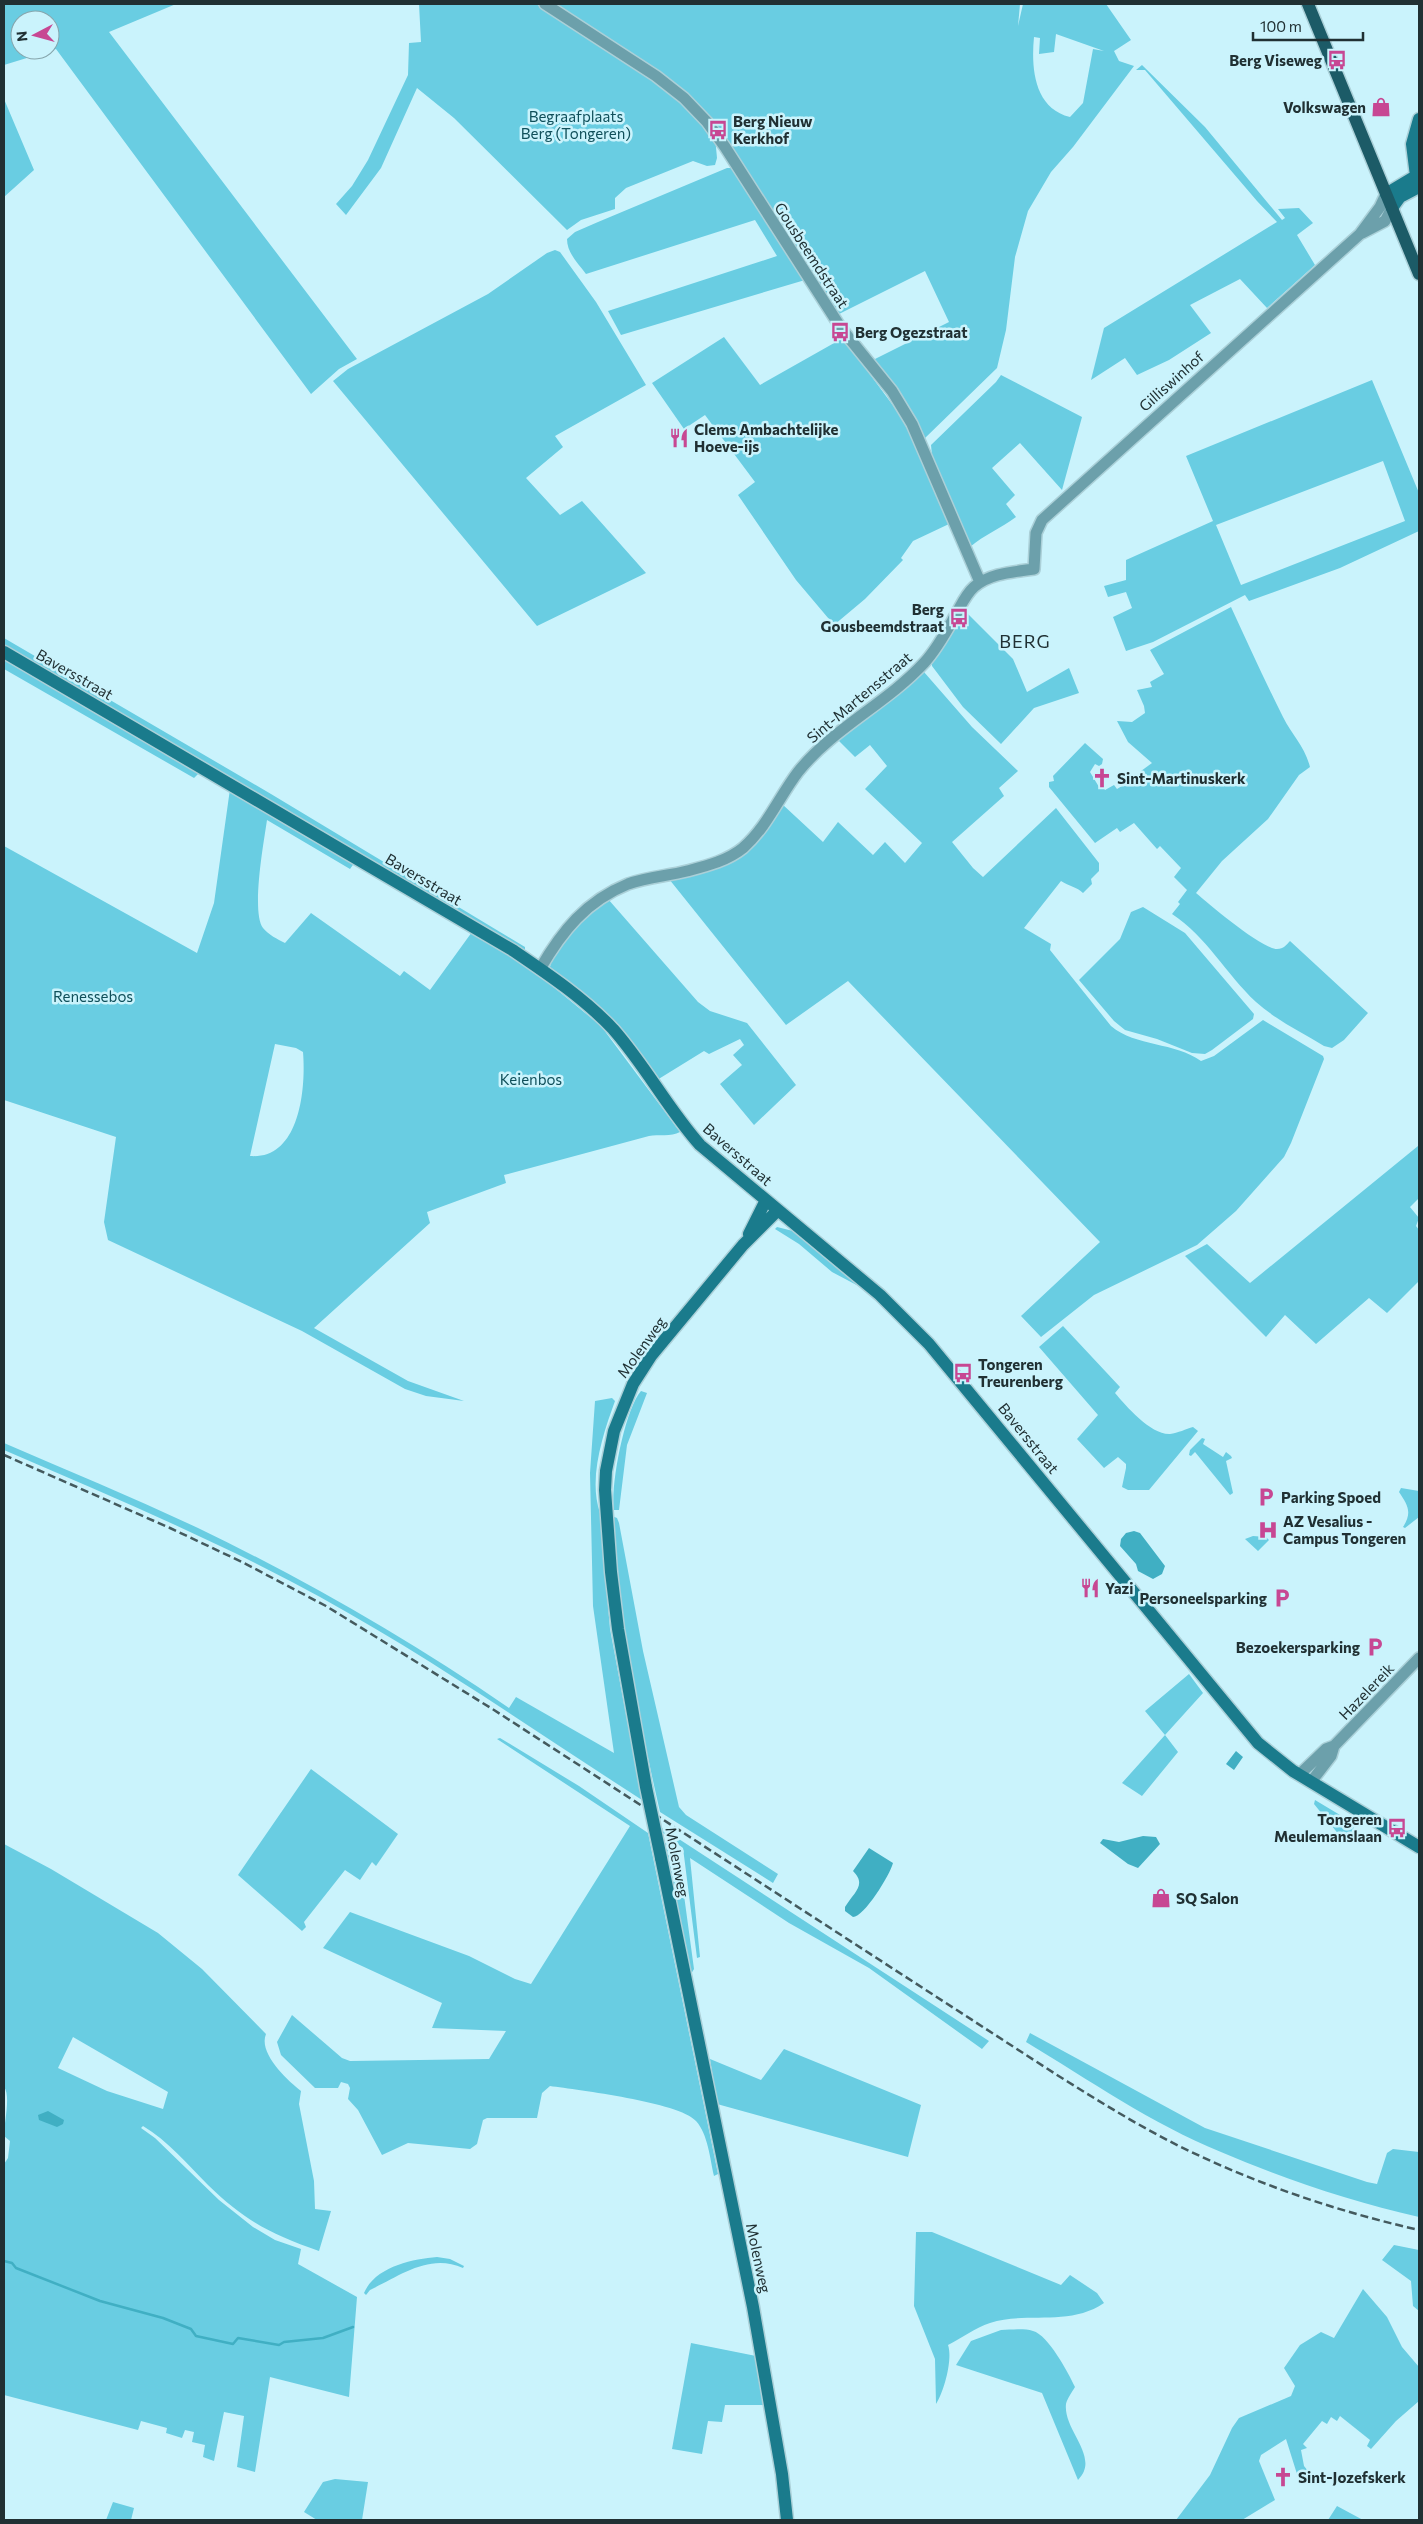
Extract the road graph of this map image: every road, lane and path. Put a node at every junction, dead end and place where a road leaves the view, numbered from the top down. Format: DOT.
graph roads {
  1 [pos="545,4"];
  2 [pos="1308,4"];
  3 [pos="1419,119"];
  4 [pos="1417,160"];
  5 [pos="1418,182"];
  6 [pos="1386,194"];
  7 [pos="1392,208"];
  8 [pos="1360,234"];
  9 [pos="1419,274"];
  10 [pos="1034,569"];
  11 [pos="980,582"];
  12 [pos="4,652"];
  13 [pos="540,969"];
  14 [pos="766,1200"];
  15 [pos="778,1210"];
  16 [pos="742,1245"];
  17 [pos="1419,1658"];
  18 [pos="1334,1746"];
  19 [pos="1299,1774"];
  20 [pos="1311,1782"];
  21 [pos="1419,1847"];
  22 [pos="786,2502"];
  23 [pos="786,2520"];
  24 [pos="791,2520"];
  1 -- 11 [label="street, Gousbeemdstraat"];
  2 -- 6 [label="main road"];
  3 -- 4 [label="main road"];
  4 -- 5 [label="main road"];
  5 -- 6 [label="main road, Gilliswinhof"];
  5 -- 7 [label="main road, Gilliswinhof"];
  6 -- 7 [label="main road"];
  6 -- 8 [label="street, Gilliswinhof"];
  7 -- 8 [label="street, Gilliswinhof"];
  7 -- 9 [label="main road"];
  8 -- 10 [label="street, Gilliswinhof"];
  10 -- 11 [label="street, Sint-Martensstraat"];
  11 -- 13 [label="street, Sint-Martensstraat"];
  12 -- 13 [label="main road, Baversstraat"];
  13 -- 14 [label="main road, Baversstraat"];
  14 -- 15 [label="main road, Baversstraat"];
  14 -- 16 [label="main road, Molenweg"];
  15 -- 16 [label="main road, Molenweg"];
  15 -- 19 [label="main road, Baversstraat"];
  16 -- 22 [label="main road, Molenweg, bridge"];
  17 -- 18 [label="street, Hazelereik"];
  18 -- 19 [label="street, Hazelereik"];
  18 -- 20 [label="street, Hazelereik"];
  19 -- 20 [label="main road, Baversstraat"];
  20 -- 21 [label="main road, Baversstraat"];
  22 -- 23 [label="main road, Molenweg"];
  22 -- 24 [label="main road"];
}
